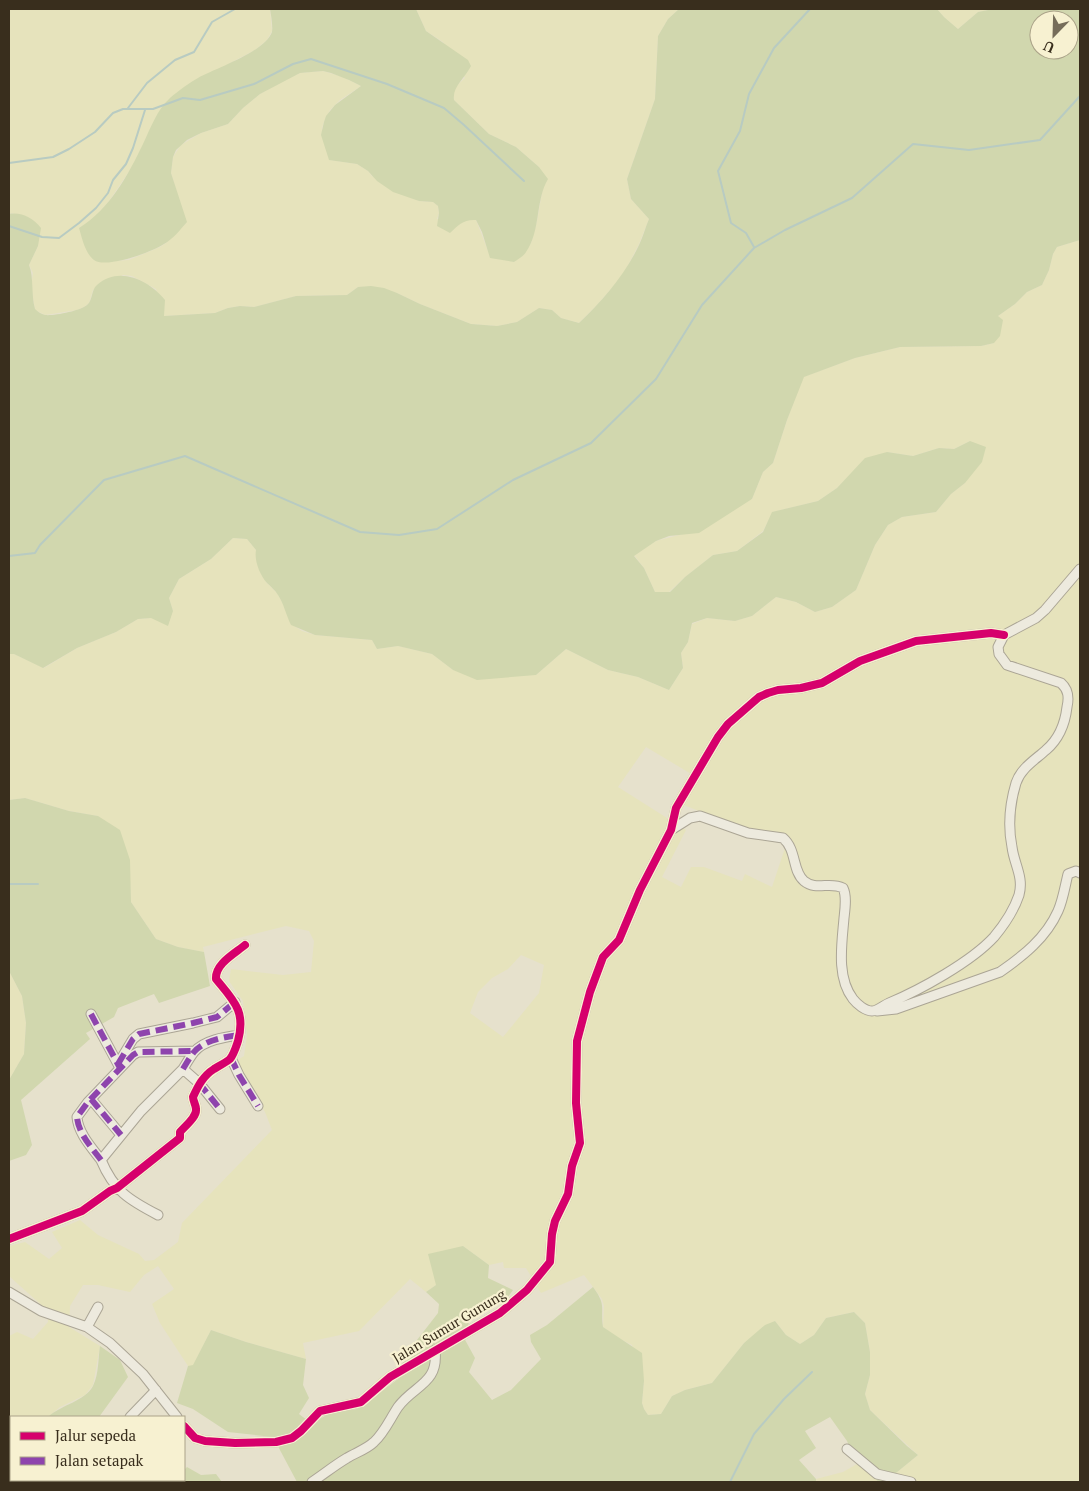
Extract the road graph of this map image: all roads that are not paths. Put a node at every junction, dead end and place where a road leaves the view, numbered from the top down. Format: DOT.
graph roads {
  1 [pos="1080,569"];
  2 [pos="1004,635"];
  3 [pos="671,830"];
  4 [pos="1080,873"];
  5 [pos="245,945"];
  6 [pos="235,1002"];
  7 [pos="873,1011"];
  8 [pos="91,1014"];
  9 [pos="239,1035"];
  10 [pos="194,1051"];
  11 [pos="231,1058"];
  12 [pos="119,1066"];
  13 [pos="183,1069"];
  14 [pos="199,1083"];
  15 [pos="91,1099"];
  16 [pos="258,1106"];
  17 [pos="220,1109"];
  18 [pos="121,1135"];
  19 [pos="101,1160"];
  20 [pos="117,1188"];
  21 [pos="158,1215"];
  22 [pos="9,1239"];
  23 [pos="9,1292"];
  24 [pos="98,1307"];
  25 [pos="86,1327"];
  26 [pos="435,1350"];
  27 [pos="156,1390"];
  28 [pos="131,1416"];
  29 [pos="176,1416"];
  30 [pos="185,1427"];
  31 [pos="847,1449"];
  32 [pos="312,1482"];
  33 [pos="911,1482"];
  1 -- 2 [label="street"];
  2 -- 3 [label="street, Jalan Sumur Gunung"];
  2 -- 7 [label="street"];
  3 -- 7 [label="street"];
  3 -- 26 [label="street, Jalan Sumur Gunung"];
  4 -- 7 [label="street"];
  5 -- 6 [label="street"];
  6 -- 9 [label="street"];
  6 -- 12 [label="street"];
  8 -- 12 [label="street"];
  9 -- 10 [label="street"];
  9 -- 11 [label="street"];
  10 -- 12 [label="street"];
  10 -- 13 [label="street"];
  11 -- 14 [label="street"];
  11 -- 16 [label="street"];
  12 -- 15 [label="street"];
  13 -- 14 [label="street"];
  13 -- 18 [label="street"];
  14 -- 17 [label="street"];
  14 -- 20 [label="street"];
  15 -- 18 [label="street"];
  15 -- 19 [label="street"];
  18 -- 19 [label="street"];
  19 -- 20 [label="street"];
  20 -- 21 [label="street"];
  20 -- 22 [label="street"];
  23 -- 25 [label="street"];
  24 -- 25 [label="street"];
  25 -- 27 [label="street"];
  26 -- 30 [label="street, Jalan Sumur Gunung"];
  26 -- 32 [label="street"];
  27 -- 28 [label="street"];
  27 -- 29 [label="street"];
  31 -- 33 [label="street"];
}
